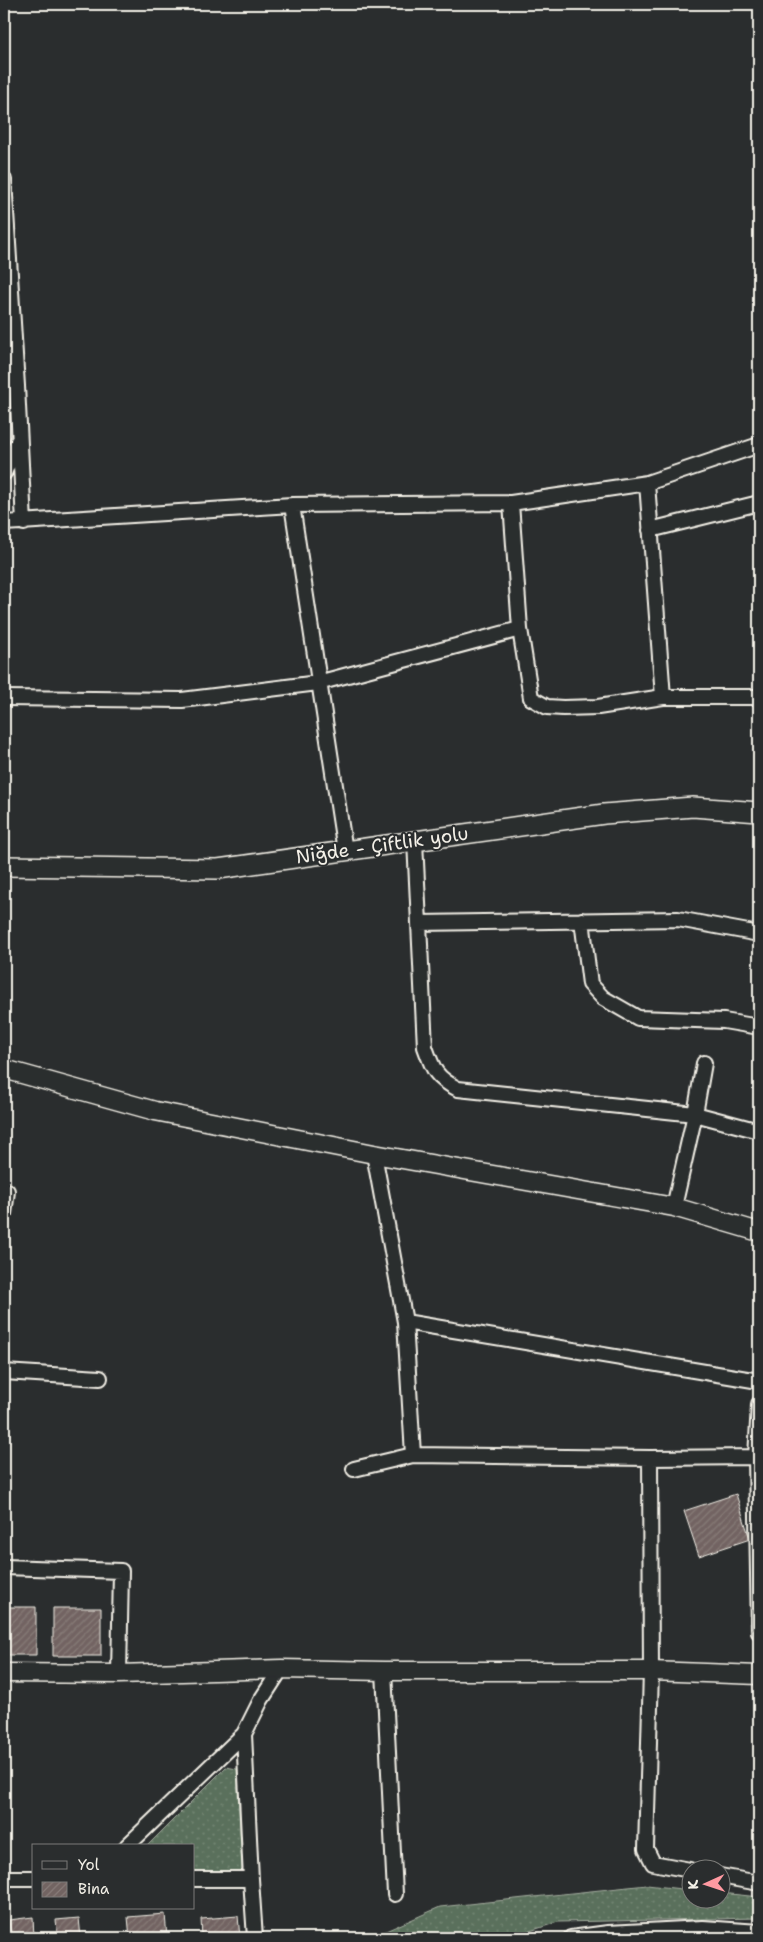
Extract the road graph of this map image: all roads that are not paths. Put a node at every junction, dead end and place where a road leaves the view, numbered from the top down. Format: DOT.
graph roads {
  1 [pos="4,180"];
  2 [pos="10,386"];
  3 [pos="20,438"];
  4 [pos="759,444"];
  5 [pos="4,473"];
  6 [pos="647,483"];
  7 [pos="511,503"];
  8 [pos="759,503"];
  9 [pos="292,505"];
  10 [pos="24,522"];
  11 [pos="4,523"];
  12 [pos="650,530"];
  13 [pos="520,629"];
  14 [pos="318,683"];
  15 [pos="663,697"];
  16 [pos="759,697"];
  17 [pos="4,698"];
  18 [pos="759,812"];
  19 [pos="415,841"];
  20 [pos="344,851"];
  21 [pos="4,866"];
  22 [pos="582,920"];
  23 [pos="419,923"];
  24 [pos="759,934"];
  25 [pos="759,1027"];
  26 [pos="704,1063"];
  27 [pos="4,1069"];
  28 [pos="695,1114"];
  29 [pos="759,1130"];
  30 [pos="374,1154"];
  31 [pos="7,1191"];
  32 [pos="674,1207"];
  33 [pos="4,1214"];
  34 [pos="759,1232"];
  35 [pos="405,1322"];
  36 [pos="4,1372"];
  37 [pos="100,1378"];
  38 [pos="759,1381"];
  39 [pos="759,1404"];
  40 [pos="413,1455"];
  41 [pos="756,1457"];
  42 [pos="650,1458"];
  43 [pos="354,1469"];
  44 [pos="758,1537"];
  45 [pos="4,1568"];
  46 [pos="759,1632"];
  47 [pos="281,1669"];
  48 [pos="384,1671"];
  49 [pos="651,1671"];
  50 [pos="4,1673"];
  51 [pos="119,1674"];
  52 [pos="759,1675"];
  53 [pos="244,1734"];
  54 [pos="129,1844"];
  55 [pos="680,1868"];
  56 [pos="4,1878"];
  57 [pos="32,1878"];
  58 [pos="730,1878"];
  59 [pos="195,1879"];
  60 [pos="251,1879"];
  61 [pos="759,1883"];
  62 [pos="395,1894"];
  63 [pos="759,1932"];
  64 [pos="254,1938"];
  65 [pos="571,1938"];
  1 -- 2 [label="street"];
  2 -- 3 [label="street"];
  3 -- 5 [label="street"];
  3 -- 10 [label="street"];
  4 -- 6 [label="street"];
  6 -- 7 [label="street"];
  6 -- 12 [label="street"];
  7 -- 9 [label="street"];
  7 -- 13 [label="street"];
  8 -- 12 [label="street"];
  9 -- 10 [label="street"];
  9 -- 14 [label="street"];
  10 -- 11 [label="street"];
  12 -- 15 [label="street"];
  13 -- 14 [label="street"];
  13 -- 15 [label="street"];
  14 -- 17 [label="street"];
  14 -- 20 [label="street"];
  15 -- 16 [label="street"];
  18 -- 19 [label="main road, Niğde - Çiftlik yolu"];
  19 -- 20 [label="main road, Niğde - Çiftlik yolu"];
  19 -- 23 [label="street"];
  20 -- 21 [label="main road, Niğde - Çiftlik yolu"];
  22 -- 23 [label="street"];
  22 -- 24 [label="street"];
  22 -- 25 [label="street"];
  23 -- 28 [label="street"];
  26 -- 28 [label="street"];
  27 -- 30 [label="street"];
  28 -- 29 [label="street"];
  28 -- 32 [label="street"];
  30 -- 32 [label="street"];
  30 -- 35 [label="street"];
  31 -- 33 [label="street"];
  32 -- 34 [label="street"];
  35 -- 38 [label="street"];
  35 -- 40 [label="street"];
  36 -- 37 [label="street"];
  39 -- 41 [label="street"];
  40 -- 42 [label="street"];
  40 -- 43 [label="street"];
  41 -- 42 [label="street"];
  41 -- 44 [label="street"];
  42 -- 49 [label="street"];
  44 -- 46 [label="street"];
  45 -- 51 [label="street"];
  47 -- 48 [label="street"];
  47 -- 51 [label="street"];
  47 -- 53 [label="street"];
  48 -- 49 [label="street"];
  48 -- 62 [label="street"];
  49 -- 52 [label="street"];
  49 -- 55 [label="street"];
  50 -- 51 [label="street"];
  53 -- 54 [label="street"];
  53 -- 60 [label="street"];
  56 -- 57 [label="street"];
  58 -- 61 [label="street"];
  59 -- 60 [label="street"];
  60 -- 64 [label="street"];
  63 -- 65 [label="street"];
}
